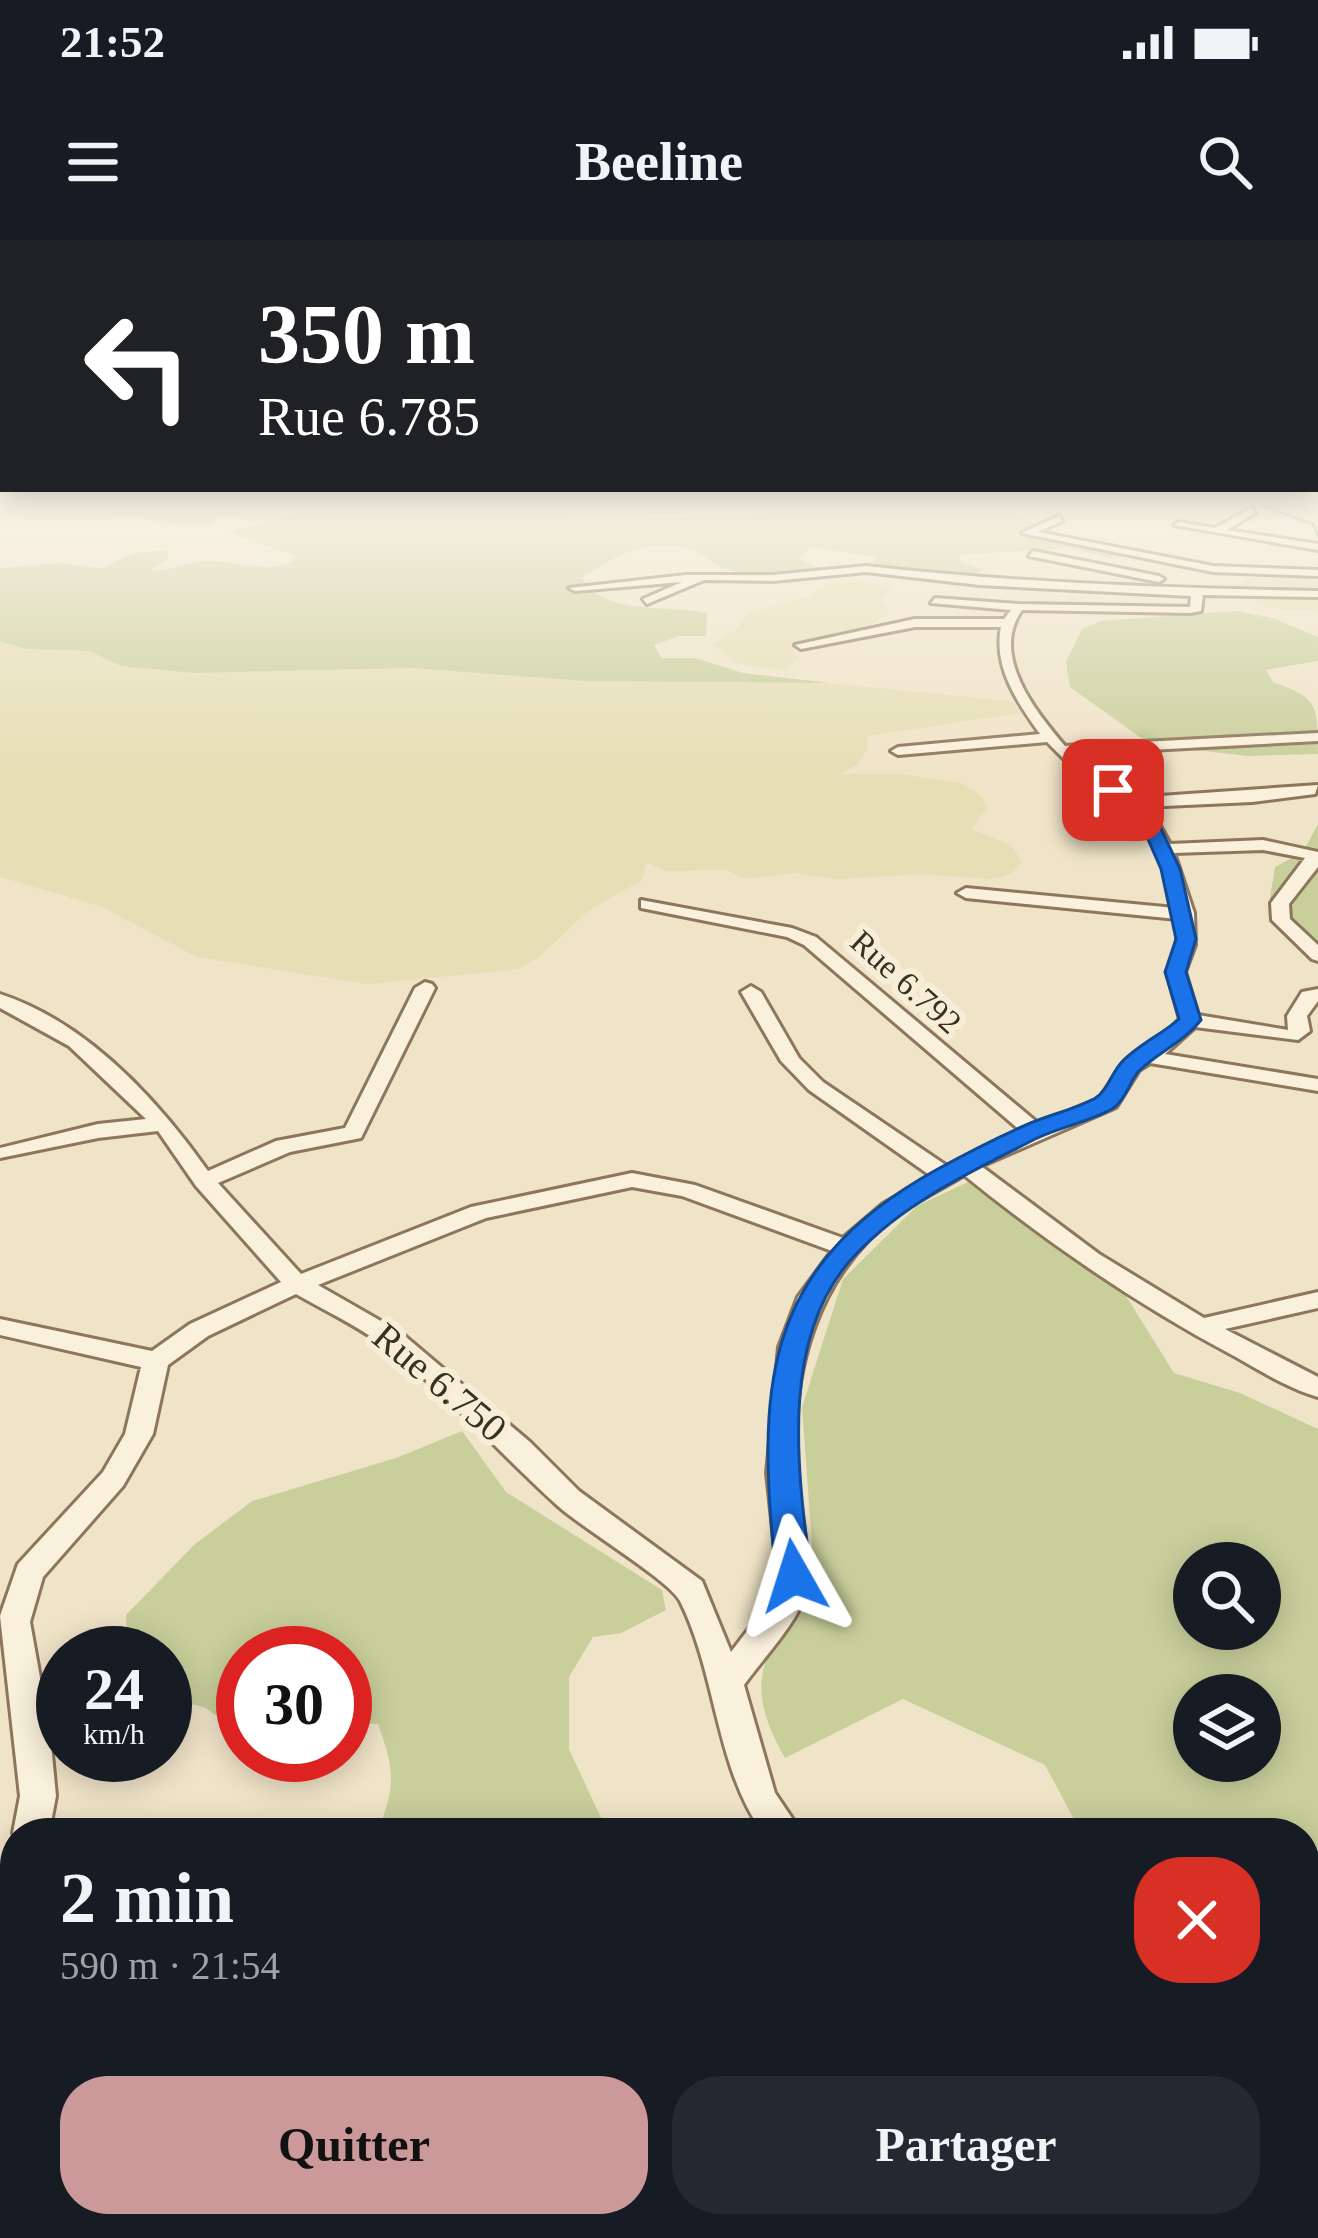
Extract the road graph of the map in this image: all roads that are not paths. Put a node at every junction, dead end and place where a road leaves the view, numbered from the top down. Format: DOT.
graph roads {
  1 [pos="585,587"];
  2 [pos="680,587"];
  3 [pos="1205,587"];
  4 [pos="1249,587"];
  5 [pos="575,588"];
  6 [pos="1318,594"];
  7 [pos="647,601"];
  8 [pos="935,602"];
  9 [pos="1012,615"];
  10 [pos="801,644"];
  11 [pos="1318,737"];
  12 [pos="1058,744"];
  13 [pos="898,751"];
  14 [pos="1315,789"];
  15 [pos="1129,803"];
  16 [pos="1163,849"];
  17 [pos="1315,864"];
  18 [pos="966,893"];
  19 [pos="647,904"];
  20 [pos="1182,914"];
  21 [pos="1318,955"];
  22 [pos="425,988"];
  23 [pos="751,992"];
  24 [pos="1318,995"];
  25 [pos="0,1000"];
  26 [pos="1190,1020"];
  27 [pos="1142,1056"];
  28 [pos="1318,1085"];
  29 [pos="164,1124"];
  30 [pos="1034,1130"];
  31 [pos="4,1153"];
  32 [pos="955,1170"];
  33 [pos="204,1181"];
  34 [pos="846,1248"];
  35 [pos="296,1284"];
  36 [pos="1318,1300"];
  37 [pos="0,1327"];
  38 [pos="1200,1327"];
  39 [pos="156,1360"];
  40 [pos="1318,1388"];
  41 [pos="727,1683"];
  42 [pos="34,1818"];
  43 [pos="772,1818"];
  1 -- 5 [label="street"];
  2 -- 7 [label="street"];
  3 -- 9 [label="street"];
  4 -- 6 [label="street"];
  8 -- 9 [label="street"];
  9 -- 10 [label="street"];
  9 -- 12 [label="street"];
  11 -- 12 [label="street"];
  12 -- 13 [label="street"];
  12 -- 15 [label="street"];
  14 -- 15 [label="street"];
  15 -- 16 [label="street"];
  16 -- 17 [label="street"];
  16 -- 20 [label="street"];
  17 -- 21 [label="street"];
  18 -- 20 [label="street"];
  19 -- 30 [label="street, Rue 6.792"];
  20 -- 26 [label="street"];
  22 -- 33 [label="street"];
  23 -- 32 [label="street"];
  24 -- 26 [label="street"];
  25 -- 29 [label="street, Rue 6.750"];
  26 -- 27 [label="street"];
  27 -- 28 [label="street"];
  27 -- 30 [label="street"];
  29 -- 31 [label="street"];
  29 -- 33 [label="street, Rue 6.750"];
  30 -- 32 [label="street"];
  32 -- 34 [label="street"];
  32 -- 38 [label="street"];
  33 -- 35 [label="street, Rue 6.750"];
  34 -- 35 [label="street"];
  34 -- 41 [label="street"];
  35 -- 39 [label="street"];
  35 -- 41 [label="street, Rue 6.750"];
  36 -- 38 [label="street"];
  37 -- 39 [label="street"];
  38 -- 40 [label="street"];
  39 -- 42 [label="street"];
  41 -- 43 [label="street, Rue 6.750"];
}
